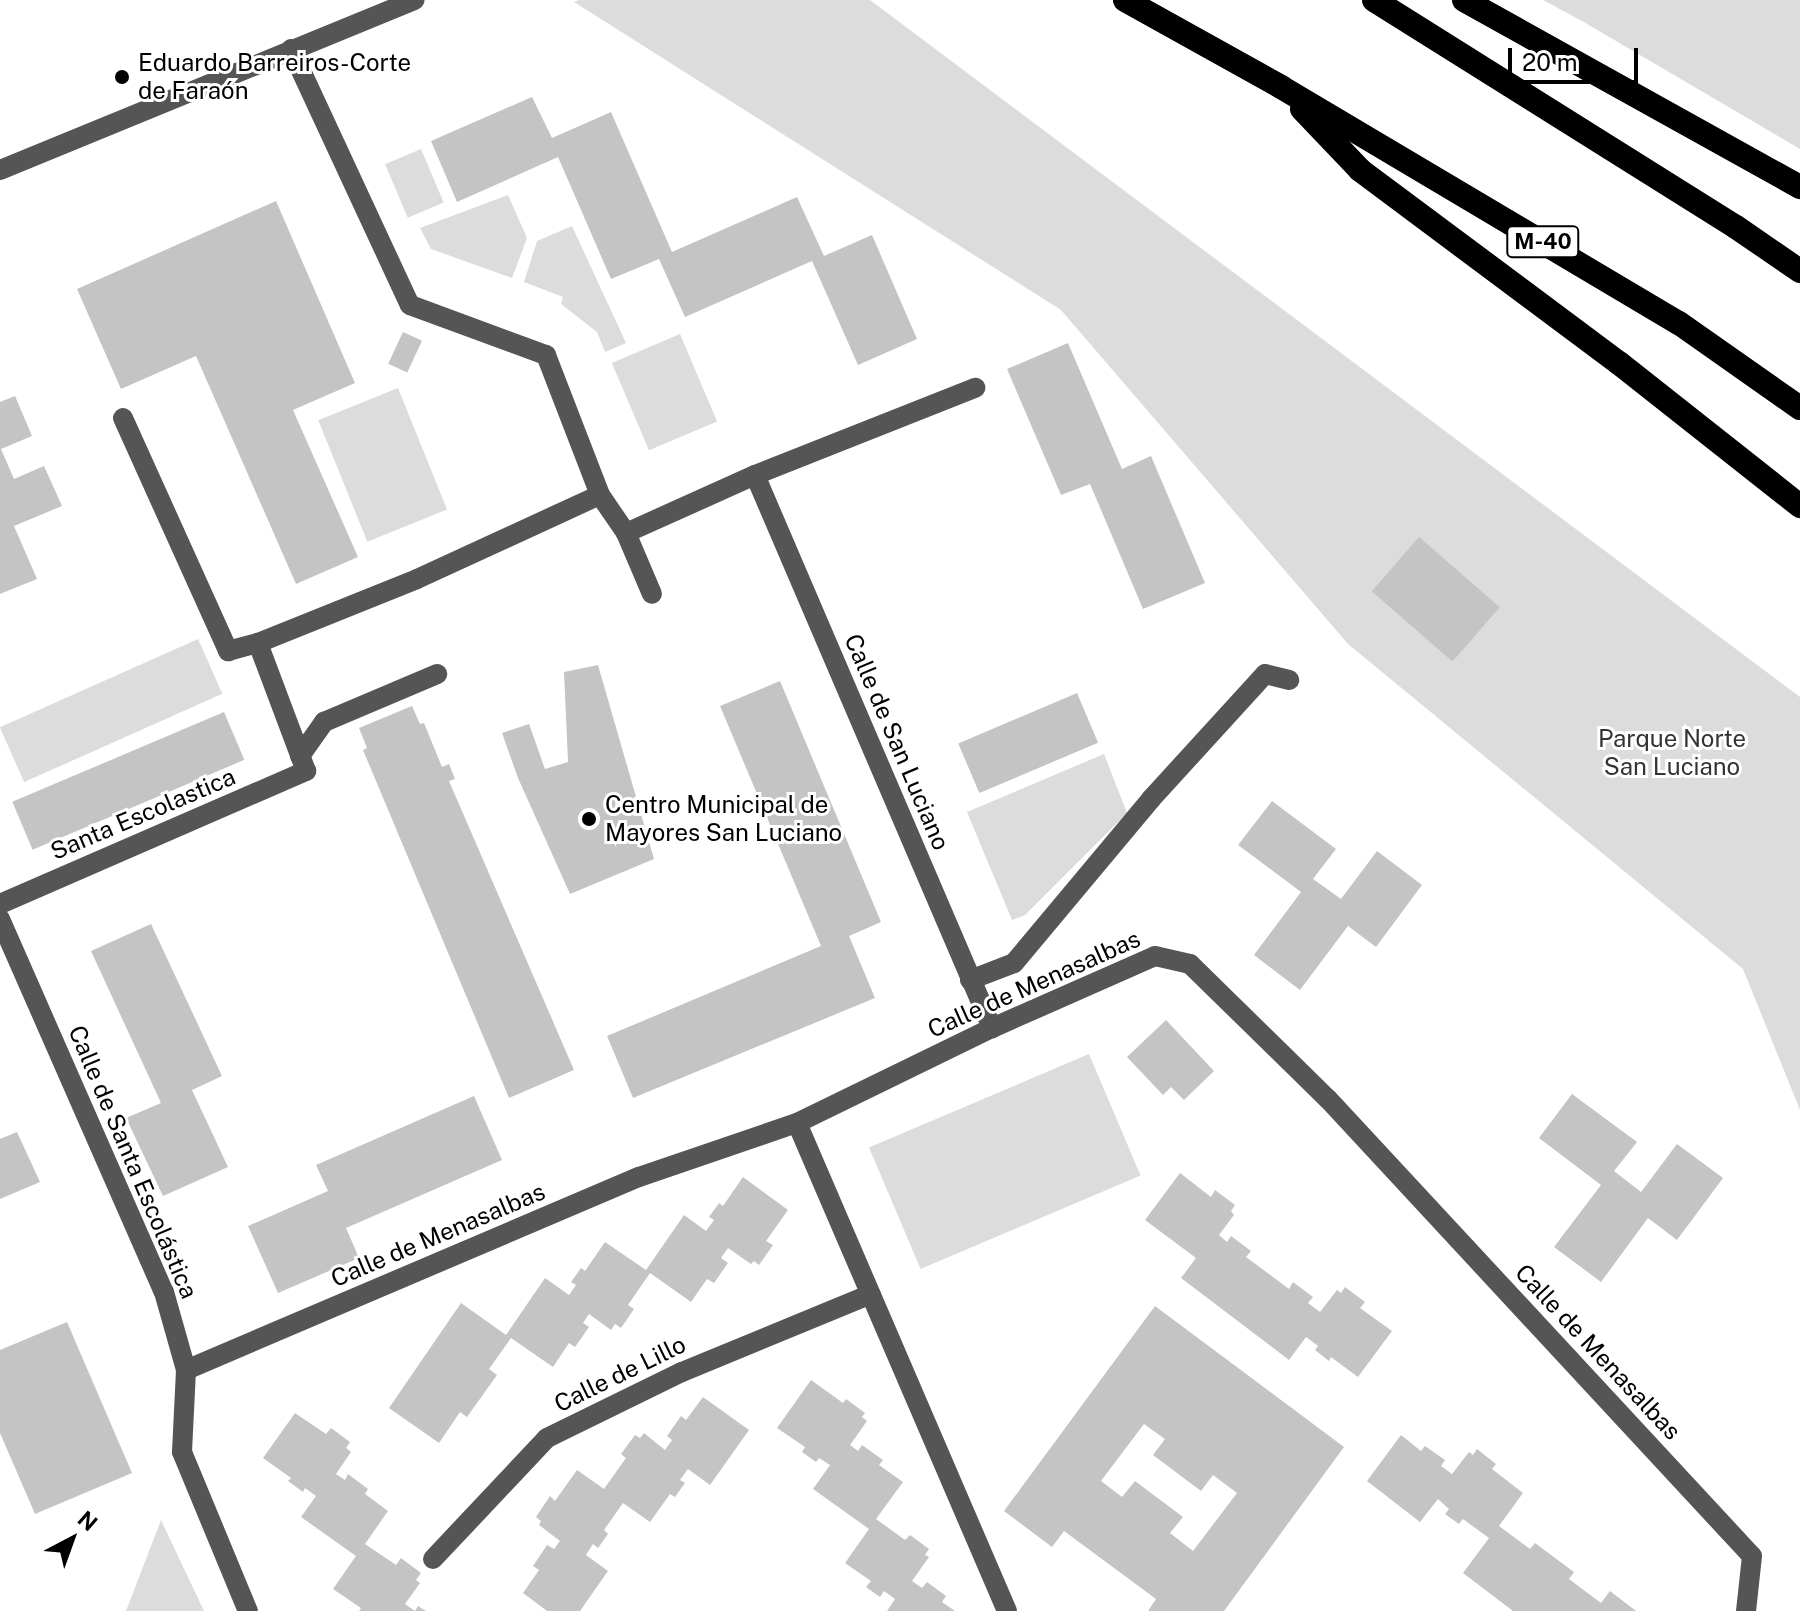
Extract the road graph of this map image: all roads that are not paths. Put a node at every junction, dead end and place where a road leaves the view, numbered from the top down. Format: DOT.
graph roads {
  1 [pos="414,0"];
  2 [pos="1125,0"];
  3 [pos="1374,0"];
  4 [pos="1464,0"];
  5 [pos="291,49"];
  6 [pos="1281,87"];
  7 [pos="0,170"];
  8 [pos="1800,187"];
  9 [pos="1800,271"];
  10 [pos="975,388"];
  11 [pos="1800,408"];
  12 [pos="123,418"];
  13 [pos="755,475"];
  14 [pos="600,495"];
  15 [pos="1800,506"];
  16 [pos="626,533"];
  17 [pos="652,594"];
  18 [pos="258,643"];
  19 [pos="437,674"];
  20 [pos="1289,680"];
  21 [pos="303,764"];
  22 [pos="0,904"];
  23 [pos="0,919"];
  24 [pos="970,980"];
  25 [pos="992,1028"];
  26 [pos="797,1123"];
  27 [pos="871,1294"];
  28 [pos="186,1370"];
  29 [pos="433,1559"];
  30 [pos="248,1611"];
  31 [pos="1007,1611"];
  32 [pos="1746,1611"];
  1 -- 5 [label="street"];
  2 -- 6 [label="highway, M-40"];
  3 -- 9 [label="highway"];
  4 -- 8 [label="highway"];
  5 -- 7 [label="street"];
  5 -- 14 [label="street"];
  6 -- 11 [label="highway, M-40"];
  6 -- 15 [label="highway"];
  10 -- 13 [label="street"];
  12 -- 18 [label="street"];
  13 -- 16 [label="street"];
  13 -- 24 [label="street, Calle de San Luciano"];
  14 -- 16 [label="street"];
  14 -- 18 [label="street"];
  16 -- 17 [label="street"];
  18 -- 21 [label="street"];
  19 -- 21 [label="street"];
  20 -- 24 [label="street, Calle de Menasalbas"];
  21 -- 22 [label="street, Santa Escolastica"];
  23 -- 28 [label="street, Calle de Santa Escolástica"];
  24 -- 25 [label="street, Calle de San Luciano"];
  25 -- 26 [label="street, Calle de Menasalbas"];
  25 -- 32 [label="street, Calle de Menasalbas"];
  26 -- 27 [label="street"];
  26 -- 28 [label="street, Calle de Menasalbas"];
  27 -- 29 [label="street, Calle de Lillo"];
  27 -- 31 [label="street"];
  28 -- 30 [label="street, Calle de Santa Escolástica"];
}
